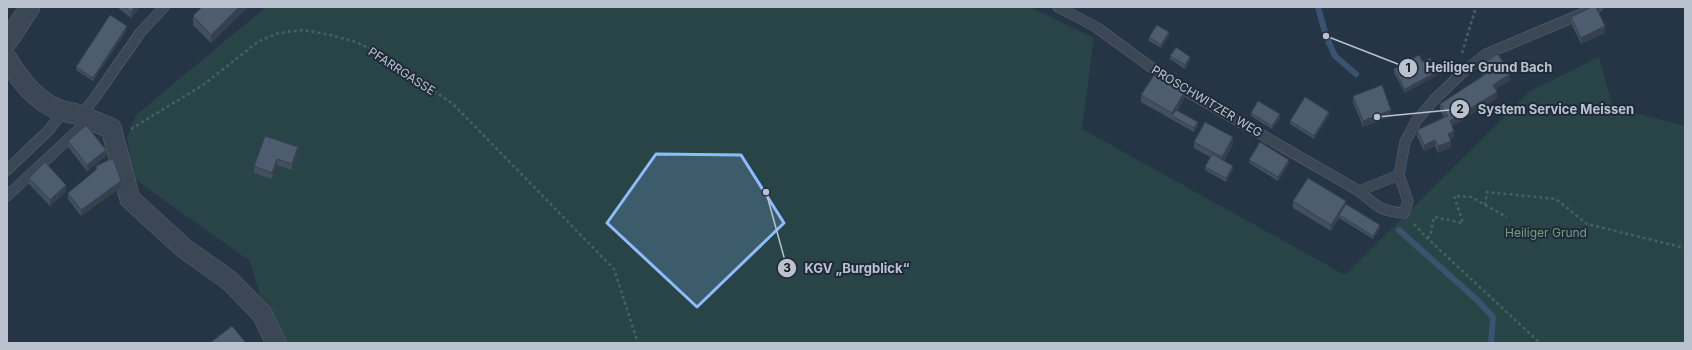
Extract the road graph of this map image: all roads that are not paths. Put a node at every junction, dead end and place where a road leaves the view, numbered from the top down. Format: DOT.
graph roads {
  1 [pos="30,7"];
  2 [pos="164,7"];
  3 [pos="1058,7"];
  4 [pos="1598,7"];
  5 [pos="7,42"];
  6 [pos="7,59"];
  7 [pos="77,115"];
  8 [pos="7,170"];
  9 [pos="1399,175"];
  10 [pos="1359,191"];
  11 [pos="7,196"];
  12 [pos="276,343"];
  1 -- 5 [label="street"];
  2 -- 7 [label="lane"];
  3 -- 10 [label="lane, PROSCHWITZER WEG"];
  4 -- 9 [label="lane"];
  6 -- 7 [label="street"];
  7 -- 8 [label="lane"];
  7 -- 11 [label="lane"];
  7 -- 12 [label="street"];
  9 -- 10 [label="lane"];
  9 -- 10 [label="lane, PROSCHWITZER WEG"];
}
